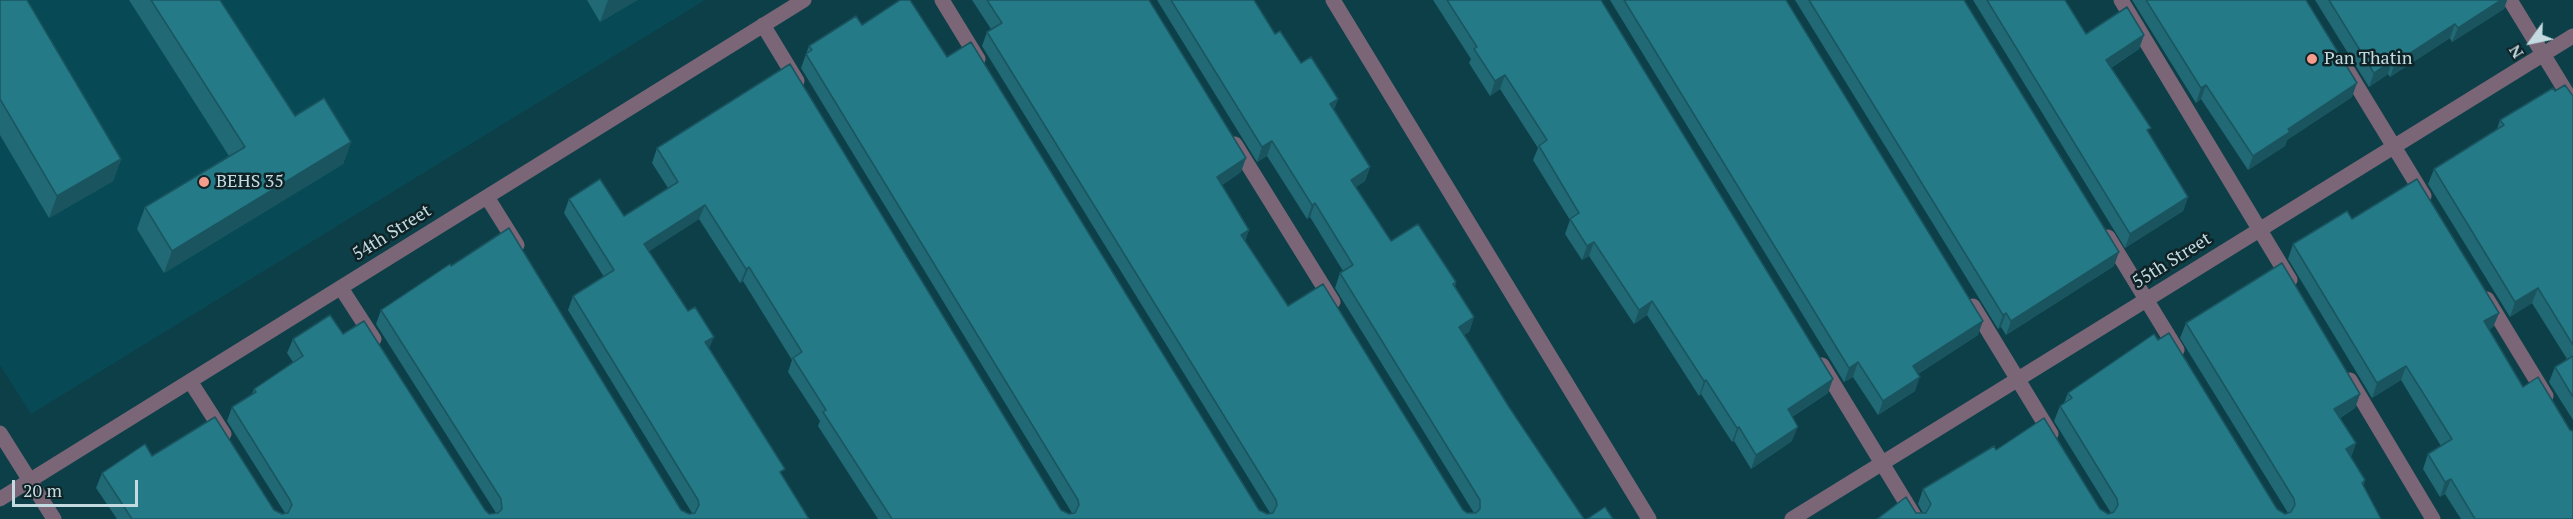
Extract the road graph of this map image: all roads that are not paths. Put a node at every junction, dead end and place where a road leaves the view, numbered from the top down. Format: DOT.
graph roads {
  1 [pos="804,0"];
  2 [pos="942,0"];
  3 [pos="1333,0"];
  4 [pos="2121,0"];
  5 [pos="2510,0"];
  6 [pos="763,25"];
  7 [pos="2573,36"];
  8 [pos="2543,54"];
  9 [pos="2340,58"];
  10 [pos="986,71"];
  11 [pos="806,96"];
  12 [pos="2573,103"];
  13 [pos="1228,132"];
  14 [pos="2394,146"];
  15 [pos="487,197"];
  16 [pos="2431,207"];
  17 [pos="2098,220"];
  18 [pos="2260,230"];
  19 [pos="524,257"];
  20 [pos="341,288"];
  21 [pos="2480,288"];
  22 [pos="2296,289"];
  23 [pos="1962,290"];
  24 [pos="2147,300"];
  25 [pos="1341,315"];
  26 [pos="380,348"];
  27 [pos="1814,353"];
  28 [pos="2183,360"];
  29 [pos="2344,369"];
  30 [pos="2018,380"];
  31 [pos="190,381"];
  32 [pos="2554,409"];
  33 [pos="0,433"];
  34 [pos="2060,449"];
  35 [pos="234,450"];
  36 [pos="1882,463"];
  37 [pos="30,481"];
  38 [pos="0,499"];
  39 [pos="54,519"];
  40 [pos="1649,519"];
  41 [pos="1792,519"];
  42 [pos="1916,519"];
  43 [pos="2433,519"];
  1 -- 6 [label="street, 54th Street"];
  2 -- 10 [label="street"];
  3 -- 40 [label="street"];
  4 -- 18 [label="street"];
  5 -- 8 [label="street"];
  6 -- 11 [label="street"];
  6 -- 15 [label="street, 54th Street"];
  7 -- 8 [label="street, 55th Street"];
  8 -- 12 [label="street"];
  8 -- 14 [label="street, 55th Street"];
  9 -- 14 [label="street"];
  13 -- 25 [label="street"];
  14 -- 16 [label="street"];
  14 -- 18 [label="street, 55th Street"];
  15 -- 19 [label="street"];
  15 -- 20 [label="street, 54th Street"];
  17 -- 24 [label="street"];
  18 -- 22 [label="street"];
  18 -- 24 [label="street, 55th Street"];
  20 -- 26 [label="street"];
  20 -- 31 [label="street, 54th Street"];
  21 -- 32 [label="street"];
  23 -- 30 [label="street"];
  24 -- 28 [label="street"];
  24 -- 30 [label="street, 55th Street"];
  27 -- 36 [label="street"];
  29 -- 43 [label="street"];
  30 -- 34 [label="street"];
  30 -- 36 [label="street, 55th Street"];
  31 -- 35 [label="street"];
  31 -- 37 [label="street, 54th Street"];
  33 -- 37 [label="street"];
  36 -- 41 [label="street, 55th Street"];
  36 -- 42 [label="street"];
  37 -- 38 [label="street, 54th Street"];
  37 -- 39 [label="street"];
}
